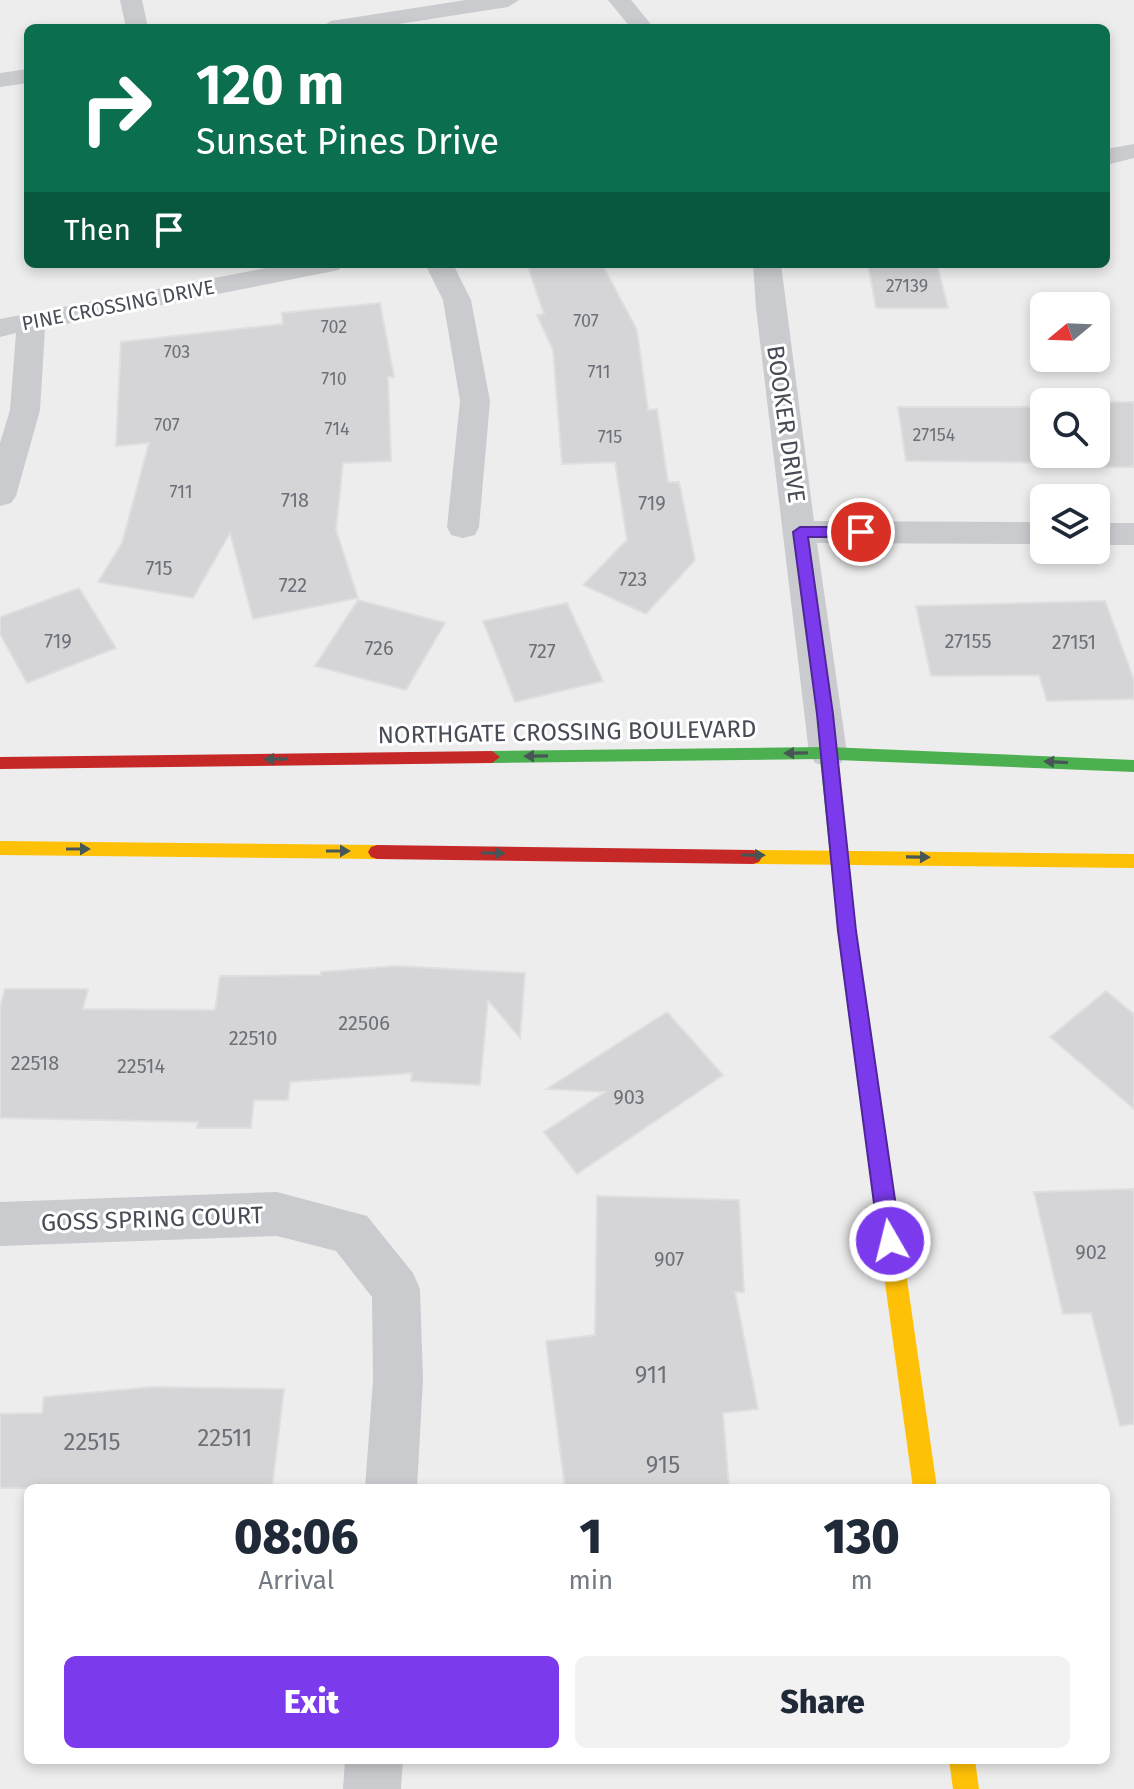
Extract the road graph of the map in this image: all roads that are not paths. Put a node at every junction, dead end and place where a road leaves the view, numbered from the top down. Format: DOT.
graph roads {
  1 [pos="131,0"];
  2 [pos="508,0"];
  3 [pos="619,0"];
  4 [pos="136,24"];
  5 [pos="356,24"];
  6 [pos="640,24"];
  7 [pos="24,77"];
  8 [pos="0,80"];
  9 [pos="1134,151"];
  10 [pos="1110,156"];
  11 [pos="308,268"];
  12 [pos="441,268"];
  13 [pos="767,268"];
  14 [pos="31,322"];
  15 [pos="0,328"];
  16 [pos="0,496"];
  17 [pos="463,527"];
  18 [pos="800,532"];
  19 [pos="1030,533"];
  20 [pos="1110,534"];
  21 [pos="1134,534"];
  22 [pos="828,753"];
  23 [pos="0,763"];
  24 [pos="1134,766"];
  25 [pos="0,848"];
  26 [pos="840,856"];
  27 [pos="1134,861"];
  28 [pos="0,1224"];
  29 [pos="391,1484"];
  30 [pos="924,1484"];
  31 [pos="374,1764"];
  32 [pos="963,1764"];
  33 [pos="372,1789"];
  34 [pos="966,1789"];
  1 -- 4 [label="street"];
  2 -- 5 [label="street"];
  3 -- 6 [label="street"];
  7 -- 8 [label="street"];
  9 -- 10 [label="street"];
  11 -- 14 [label="street, PINE CROSSING DRIVE"];
  12 -- 17 [label="street"];
  13 -- 18 [label="street, BOOKER DRIVE"];
  14 -- 15 [label="street, PINE CROSSING DRIVE"];
  14 -- 16 [label="street"];
  18 -- 19 [label="street"];
  18 -- 22 [label="street, BOOKER DRIVE"];
  20 -- 21 [label="street"];
  22 -- 23 [label="main road, NORTHGATE CROSSING BOULEVARD, one-way"];
  24 -- 22 [label="main road, NORTHGATE CROSSING BOULEVARD, one-way"];
  22 -- 26 [label="main road, BOOKER DRIVE"];
  25 -- 26 [label="main road, one-way"];
  26 -- 27 [label="main road, one-way"];
  26 -- 30 [label="main road, BOOKER DRIVE"];
  28 -- 29 [label="street, GOSS SPRING COURT"];
  31 -- 33 [label="street"];
  32 -- 34 [label="main road"];
}
